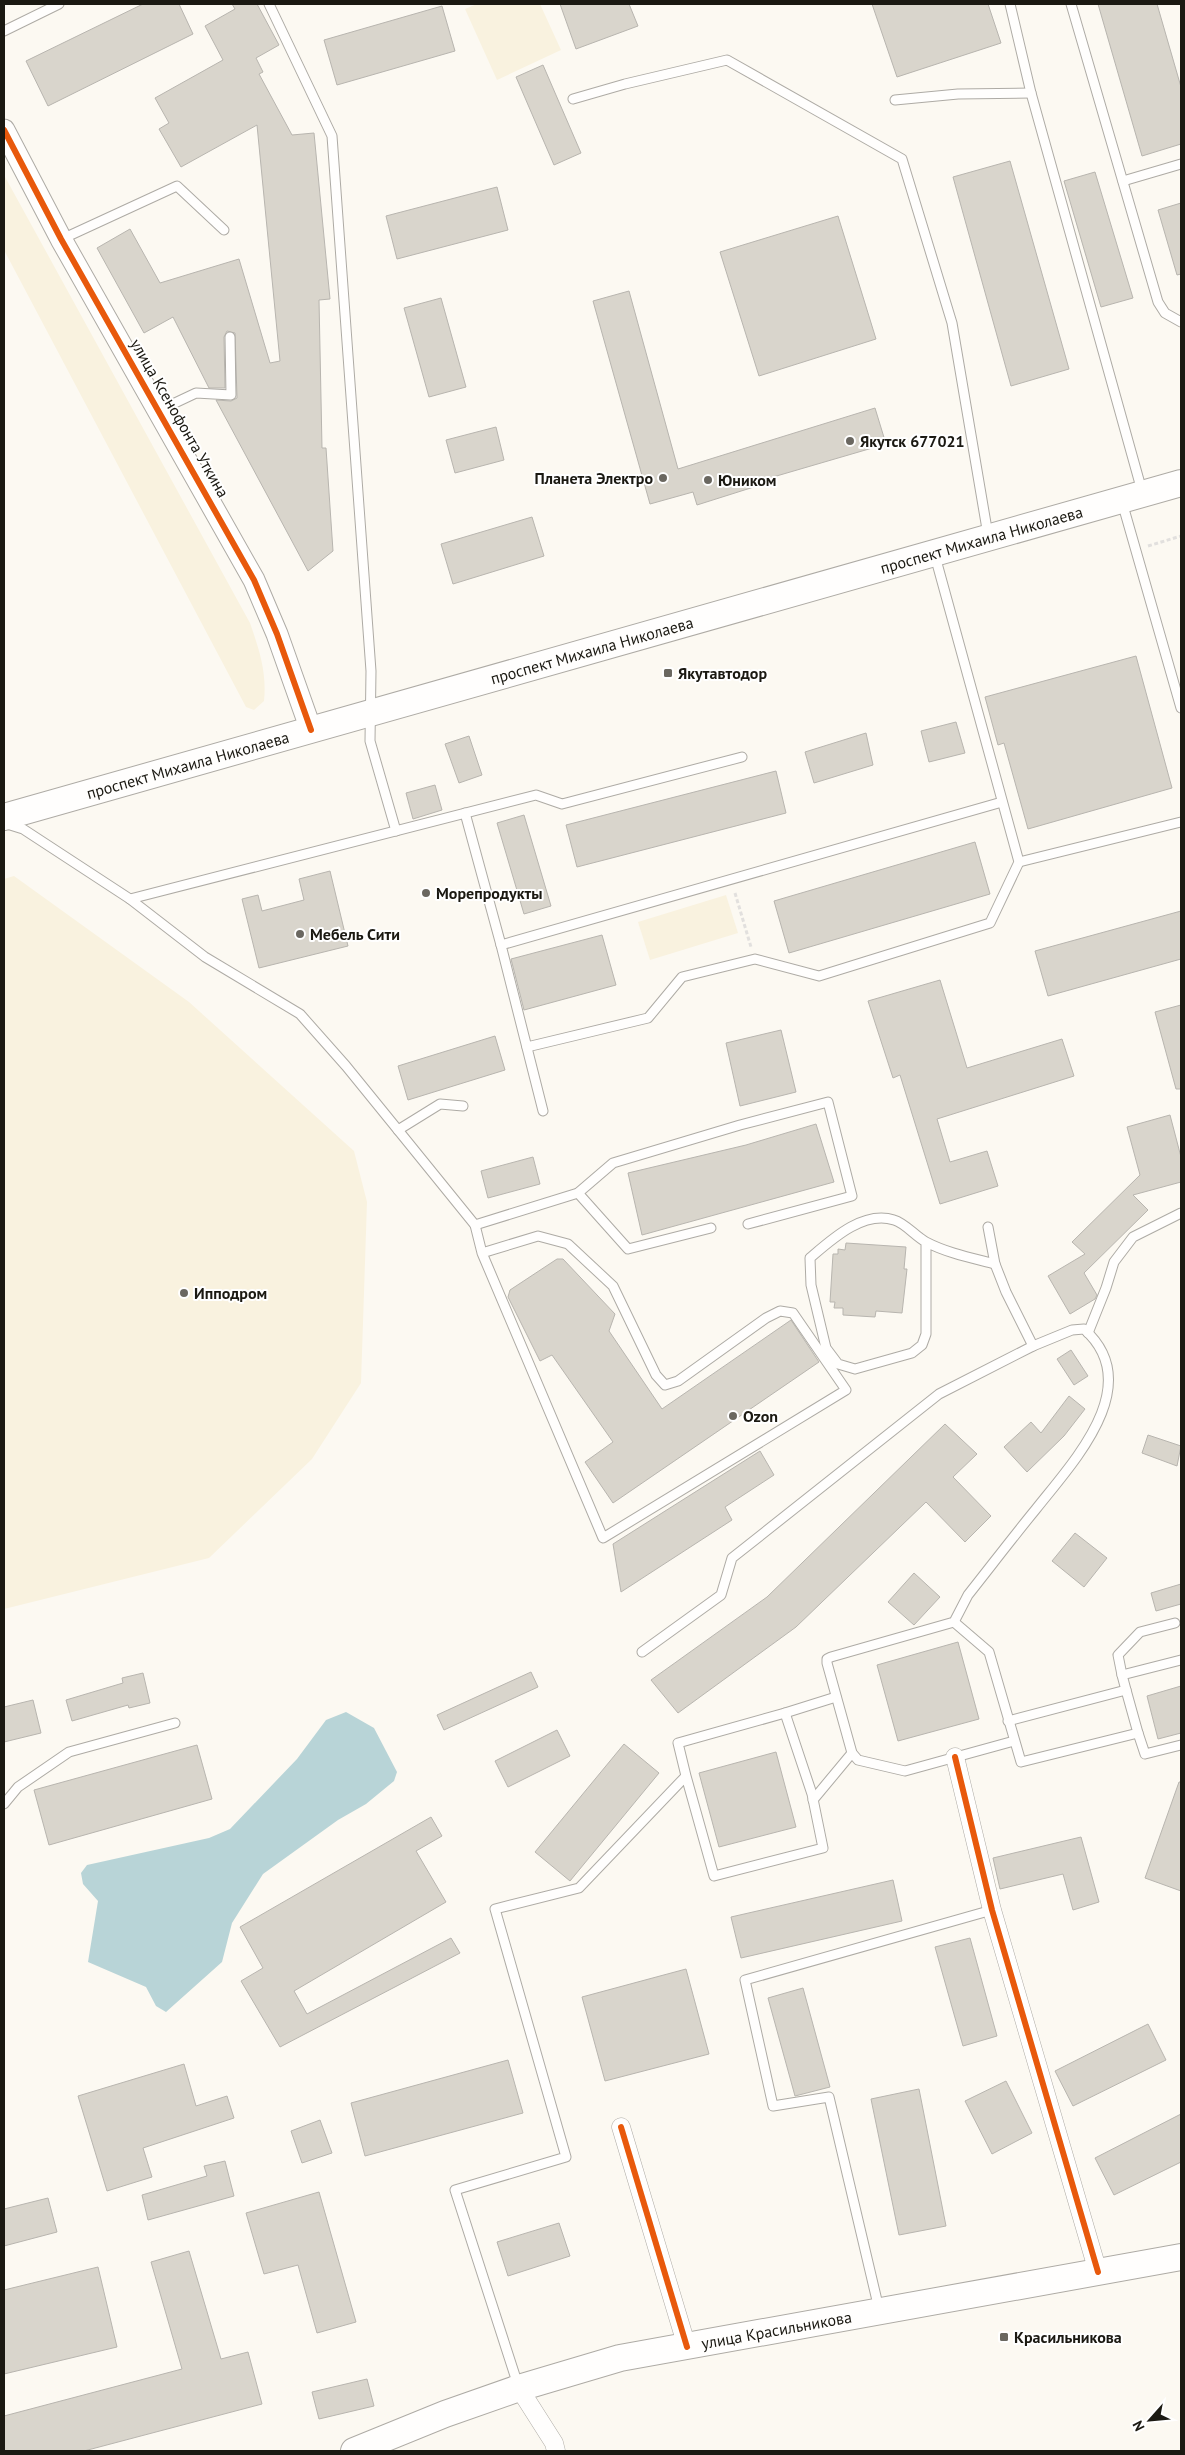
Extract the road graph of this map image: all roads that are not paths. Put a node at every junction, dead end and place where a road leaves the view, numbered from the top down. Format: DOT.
graph roads {
  1 [pos="59,4"];
  2 [pos="270,4"];
  3 [pos="1010,4"];
  4 [pos="1071,4"];
  5 [pos="4,31"];
  6 [pos="1031,93"];
  7 [pos="573,99"];
  8 [pos="895,100"];
  9 [pos="4,130"];
  10 [pos="1181,164"];
  11 [pos="1123,181"];
  12 [pos="224,230"];
  13 [pos="61,239"];
  14 [pos="1181,322"];
  15 [pos="230,337"];
  16 [pos="160,410"];
  17 [pos="1181,483"];
  18 [pos="1132,497"];
  19 [pos="989,537"];
  20 [pos="934,553"];
  21 [pos="1181,708"];
  22 [pos="370,713"];
  23 [pos="311,730"];
  24 [pos="742,757"];
  25 [pos="1002,802"];
  26 [pos="465,813"];
  27 [pos="4,817"];
  28 [pos="1181,822"];
  29 [pos="4,823"];
  30 [pos="396,831"];
  31 [pos="1018,862"];
  32 [pos="130,899"];
  33 [pos="501,945"];
  34 [pos="527,1047"];
  35 [pos="463,1106"];
  36 [pos="543,1110"];
  37 [pos="398,1130"];
  38 [pos="578,1193"];
  39 [pos="1181,1213"];
  40 [pos="748,1224"];
  41 [pos="475,1225"];
  42 [pos="988,1227"];
  43 [pos="711,1228"];
  44 [pos="926,1242"];
  45 [pos="482,1254"];
  46 [pos="995,1264"];
  47 [pos="1088,1333"];
  48 [pos="1034,1346"];
  49 [pos="954,1622"];
  50 [pos="1174,1623"];
  51 [pos="642,1652"];
  52 [pos="1181,1660"];
  53 [pos="1122,1675"];
  54 [pos="1126,1690"];
  55 [pos="836,1697"];
  56 [pos="785,1713"];
  57 [pos="1008,1721"];
  58 [pos="175,1723"];
  59 [pos="1138,1733"];
  60 [pos="1014,1741"];
  61 [pos="1181,1745"];
  62 [pos="852,1753"];
  63 [pos="956,1757"];
  64 [pos="686,1776"];
  65 [pos="813,1800"];
  66 [pos="4,1804"];
  67 [pos="992,1910"];
  68 [pos="621,2127"];
  69 [pos="1181,2258"];
  70 [pos="1098,2272"];
  71 [pos="880,2312"];
  72 [pos="687,2347"];
  73 [pos="519,2388"];
  74 [pos="354,2451"];
  75 [pos="556,2451"];
  1 -- 5 [label="lane"];
  2 -- 22 [label="lane"];
  3 -- 6 [label="lane"];
  4 -- 11 [label="lane"];
  6 -- 8 [label="lane"];
  6 -- 18 [label="lane"];
  7 -- 19 [label="lane"];
  9 -- 13 [label="street, улица Ксенофонта Уткина"];
  10 -- 11 [label="lane"];
  11 -- 14 [label="lane"];
  12 -- 13 [label="lane"];
  13 -- 16 [label="street, улица Ксенофонта Уткина"];
  15 -- 16 [label="lane"];
  16 -- 23 [label="street, улица Ксенофонта Уткина"];
  17 -- 18 [label="main road, проспект Михаила Николаева"];
  18 -- 19 [label="main road, проспект Михаила Николаева"];
  18 -- 21 [label="lane"];
  19 -- 20 [label="main road, проспект Михаила Николаева"];
  20 -- 22 [label="main road, проспект Михаила Николаева"];
  20 -- 25 [label="lane"];
  22 -- 23 [label="main road, проспект Михаила Николаева"];
  22 -- 30 [label="lane"];
  23 -- 27 [label="main road, проспект Михаила Николаева"];
  24 -- 26 [label="lane"];
  25 -- 31 [label="lane"];
  25 -- 33 [label="lane"];
  26 -- 30 [label="lane"];
  26 -- 33 [label="lane"];
  28 -- 31 [label="lane"];
  29 -- 32 [label="lane"];
  30 -- 32 [label="lane"];
  31 -- 34 [label="lane"];
  32 -- 37 [label="lane"];
  33 -- 34 [label="lane"];
  34 -- 36 [label="lane"];
  35 -- 37 [label="lane"];
  37 -- 41 [label="lane"];
  38 -- 40 [label="lane"];
  38 -- 41 [label="lane"];
  38 -- 43 [label="lane"];
  39 -- 47 [label="lane"];
  41 -- 45 [label="lane"];
  42 -- 46 [label="lane"];
  44 -- 44 [label="lane"];
  44 -- 46 [label="lane"];
  45 -- 45 [label="lane"];
  46 -- 48 [label="lane"];
  47 -- 48 [label="lane"];
  47 -- 49 [label="lane"];
  48 -- 51 [label="lane"];
  49 -- 55 [label="lane"];
  49 -- 57 [label="lane"];
  50 -- 53 [label="lane"];
  52 -- 53 [label="lane"];
  53 -- 54 [label="lane"];
  54 -- 57 [label="lane"];
  54 -- 59 [label="lane"];
  55 -- 56 [label="lane"];
  55 -- 62 [label="lane"];
  56 -- 64 [label="lane"];
  56 -- 65 [label="lane"];
  57 -- 60 [label="lane"];
  58 -- 66 [label="lane"];
  59 -- 60 [label="lane"];
  59 -- 61 [label="lane"];
  60 -- 63 [label="lane"];
  62 -- 63 [label="lane"];
  62 -- 65 [label="lane"];
  63 -- 67 [label="street"];
  64 -- 65 [label="lane"];
  64 -- 73 [label="lane"];
  67 -- 70 [label="street"];
  67 -- 71 [label="lane"];
  68 -- 72 [label="street"];
  69 -- 70 [label="main road, улица Красильникова"];
  70 -- 71 [label="main road, улица Красильникова"];
  71 -- 72 [label="main road, улица Красильникова"];
  72 -- 73 [label="main road, улица Красильникова"];
  73 -- 74 [label="main road, улица Красильникова"];
  73 -- 75 [label="street"];
}
